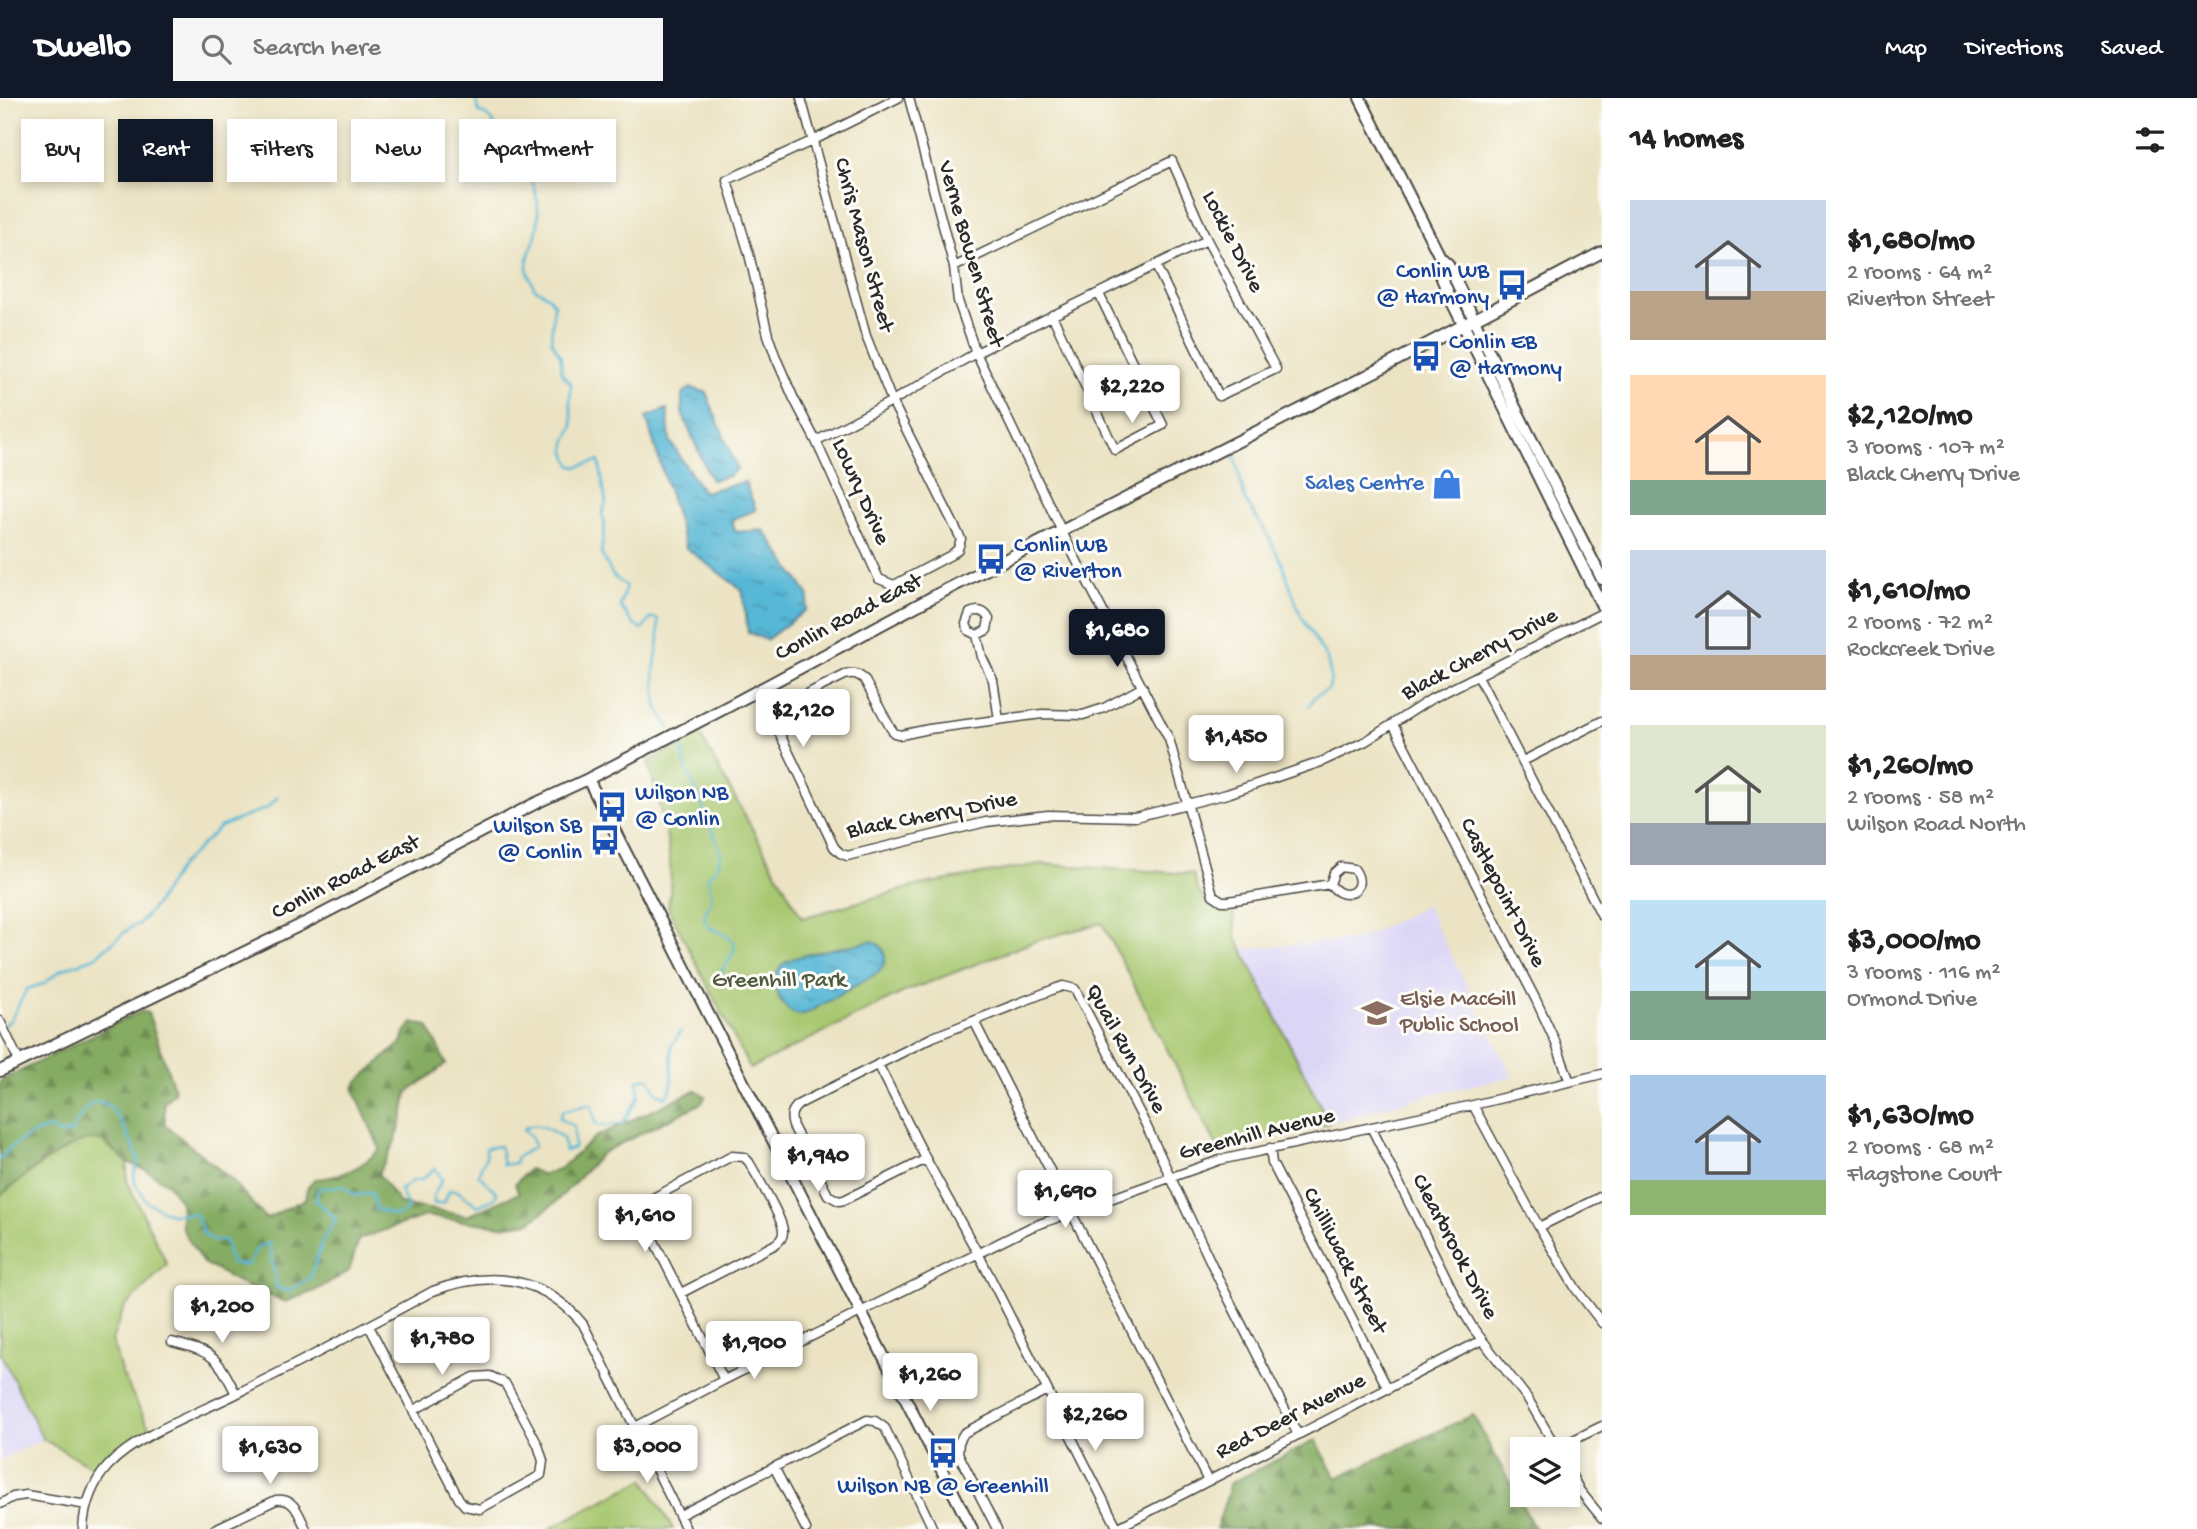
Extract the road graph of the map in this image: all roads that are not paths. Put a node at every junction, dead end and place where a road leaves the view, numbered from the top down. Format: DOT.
graph roads {
  1 [pos="801,98"];
  2 [pos="898,98"];
  3 [pos="909,98"];
  4 [pos="1360,98"];
  5 [pos="814,140"];
  6 [pos="1207,240"];
  7 [pos="1602,252"];
  8 [pos="1440,257"];
  9 [pos="1156,266"];
  10 [pos="954,267"];
  11 [pos="1099,294"];
  12 [pos="1052,315"];
  13 [pos="1474,318"];
  14 [pos="1462,324"];
  15 [pos="976,354"];
  16 [pos="892,401"];
  17 [pos="816,441"];
  18 [pos="1061,530"];
  19 [pos="1602,579"];
  20 [pos="1602,606"];
  21 [pos="1602,612"];
  22 [pos="977,635"];
  23 [pos="1478,676"];
  24 [pos="1143,687"];
  25 [pos="999,720"];
  26 [pos="1602,721"];
  27 [pos="1393,724"];
  28 [pos="1523,761"];
  29 [pos="587,779"];
  30 [pos="1188,804"];
  31 [pos="1330,884"];
  32 [pos="1602,916"];
  33 [pos="0,1021"];
  34 [pos="974,1021"];
  35 [pos="19,1061"];
  36 [pos="878,1064"];
  37 [pos="0,1071"];
  38 [pos="1602,1074"];
  39 [pos="1570,1082"];
  40 [pos="1474,1105"];
  41 [pos="1371,1127"];
  42 [pos="1270,1148"];
  43 [pos="926,1159"];
  44 [pos="1170,1177"];
  45 [pos="1602,1196"];
  46 [pos="1072,1212"];
  47 [pos="1539,1227"];
  48 [pos="978,1252"];
  49 [pos="681,1293"];
  50 [pos="861,1311"];
  51 [pos="1598,1312"];
  52 [pos="1602,1324"];
  53 [pos="369,1326"];
  54 [pos="1482,1340"];
  55 [pos="172,1342"];
  56 [pos="724,1380"];
  57 [pos="1388,1389"];
  58 [pos="1048,1390"];
  59 [pos="236,1394"];
  60 [pos="414,1410"];
  61 [pos="1602,1426"];
  62 [pos="635,1427"];
  63 [pos="1298,1435"];
  64 [pos="1550,1437"];
  65 [pos="1580,1437"];
  66 [pos="774,1467"];
  67 [pos="1208,1481"];
  68 [pos="1580,1491"];
  69 [pos="0,1504"];
  70 [pos="87,1505"];
  71 [pos="680,1515"];
  72 [pos="1602,1518"];
  73 [pos="83,1529"];
  74 [pos="215,1529"];
  75 [pos="306,1529"];
  76 [pos="686,1529"];
  77 [pos="806,1529"];
  78 [pos="933,1529"];
  79 [pos="972,1529"];
  80 [pos="997,1529"];
  81 [pos="1118,1529"];
  1 -- 5 [label="street, Chris Mason Street"];
  2 -- 5 [label="street"];
  3 -- 10 [label="street, Verne Bowen Street"];
  4 -- 8 [label="street"];
  5 -- 16 [label="street, Chris Mason Street"];
  5 -- 17 [label="street, Lowry Drive"];
  6 -- 9 [label="street"];
  6 -- 9 [label="street, Lockie Drive"];
  6 -- 10 [label="street, Lockie Drive"];
  7 -- 13 [label="street, Conlin Road East"];
  8 -- 13 [label="street"];
  8 -- 14 [label="street"];
  9 -- 11 [label="street"];
  10 -- 15 [label="street, Verne Bowen Street"];
  11 -- 12 [label="street"];
  11 -- 12 [label="street"];
  12 -- 15 [label="street"];
  13 -- 14 [label="street, Conlin Road East"];
  13 -- 19 [label="street"];
  14 -- 18 [label="street, Conlin Road East"];
  14 -- 20 [label="street"];
  15 -- 16 [label="street"];
  15 -- 18 [label="street, Verne Bowen Street"];
  16 -- 17 [label="street"];
  16 -- 17 [label="street, Lowry Drive"];
  18 -- 24 [label="street, Verne Bowen Street"];
  18 -- 29 [label="street, Conlin Road East"];
  21 -- 23 [label="street, Black Cherry Drive"];
  22 -- 25 [label="street"];
  23 -- 27 [label="street, Black Cherry Drive"];
  23 -- 28 [label="street"];
  24 -- 25 [label="street, Black Cherry Drive"];
  24 -- 30 [label="street, Verne Bowen Street"];
  25 -- 30 [label="street, Black Cherry Drive"];
  26 -- 28 [label="street"];
  27 -- 30 [label="street, Black Cherry Drive"];
  27 -- 39 [label="street, Castlepoint Drive"];
  28 -- 32 [label="street"];
  29 -- 35 [label="street, Conlin Road East"];
  29 -- 50 [label="street"];
  30 -- 31 [label="street, Verne Bowen Street"];
  33 -- 35 [label="street"];
  34 -- 36 [label="street, Quail Run Drive"];
  34 -- 44 [label="street, Quail Run Drive"];
  34 -- 46 [label="street"];
  35 -- 37 [label="street, Conlin Road East"];
  36 -- 43 [label="street"];
  36 -- 43 [label="street, Quail Run Drive"];
  38 -- 39 [label="street, Greenhill Avenue"];
  39 -- 40 [label="street, Greenhill Avenue"];
  40 -- 41 [label="street, Greenhill Avenue"];
  40 -- 47 [label="street"];
  41 -- 42 [label="street, Greenhill Avenue"];
  41 -- 54 [label="street, Clearbrook Drive"];
  42 -- 44 [label="street, Greenhill Avenue"];
  42 -- 57 [label="street, Chilliwack Street"];
  43 -- 48 [label="street"];
  44 -- 46 [label="street, Greenhill Avenue"];
  44 -- 63 [label="street, Quail Run Drive"];
  45 -- 47 [label="street"];
  46 -- 48 [label="street, Greenhill Avenue"];
  46 -- 67 [label="street"];
  47 -- 51 [label="street"];
  48 -- 50 [label="street, Greenhill Avenue"];
  48 -- 58 [label="street"];
  49 -- 49 [label="street"];
  49 -- 56 [label="street"];
  50 -- 56 [label="street, Greenhill Avenue"];
  50 -- 79 [label="street"];
  51 -- 52 [label="street"];
  53 -- 59 [label="street"];
  53 -- 60 [label="street"];
  53 -- 62 [label="street"];
  54 -- 57 [label="street, Red Deer Avenue"];
  54 -- 64 [label="street, Clearbrook Drive"];
  55 -- 59 [label="street"];
  56 -- 62 [label="street, Greenhill Avenue"];
  57 -- 63 [label="street, Red Deer Avenue"];
  58 -- 80 [label="street"];
  58 -- 81 [label="street"];
  59 -- 70 [label="street"];
  60 -- 60 [label="street"];
  61 -- 65 [label="street"];
  62 -- 71 [label="street"];
  63 -- 67 [label="street, Red Deer Avenue"];
  66 -- 71 [label="street"];
  66 -- 77 [label="street"];
  66 -- 78 [label="street"];
  67 -- 81 [label="street, Red Deer Avenue"];
  68 -- 72 [label="street"];
  69 -- 70 [label="street"];
  70 -- 73 [label="street"];
  71 -- 76 [label="street"];
  74 -- 75 [label="street"];
}
